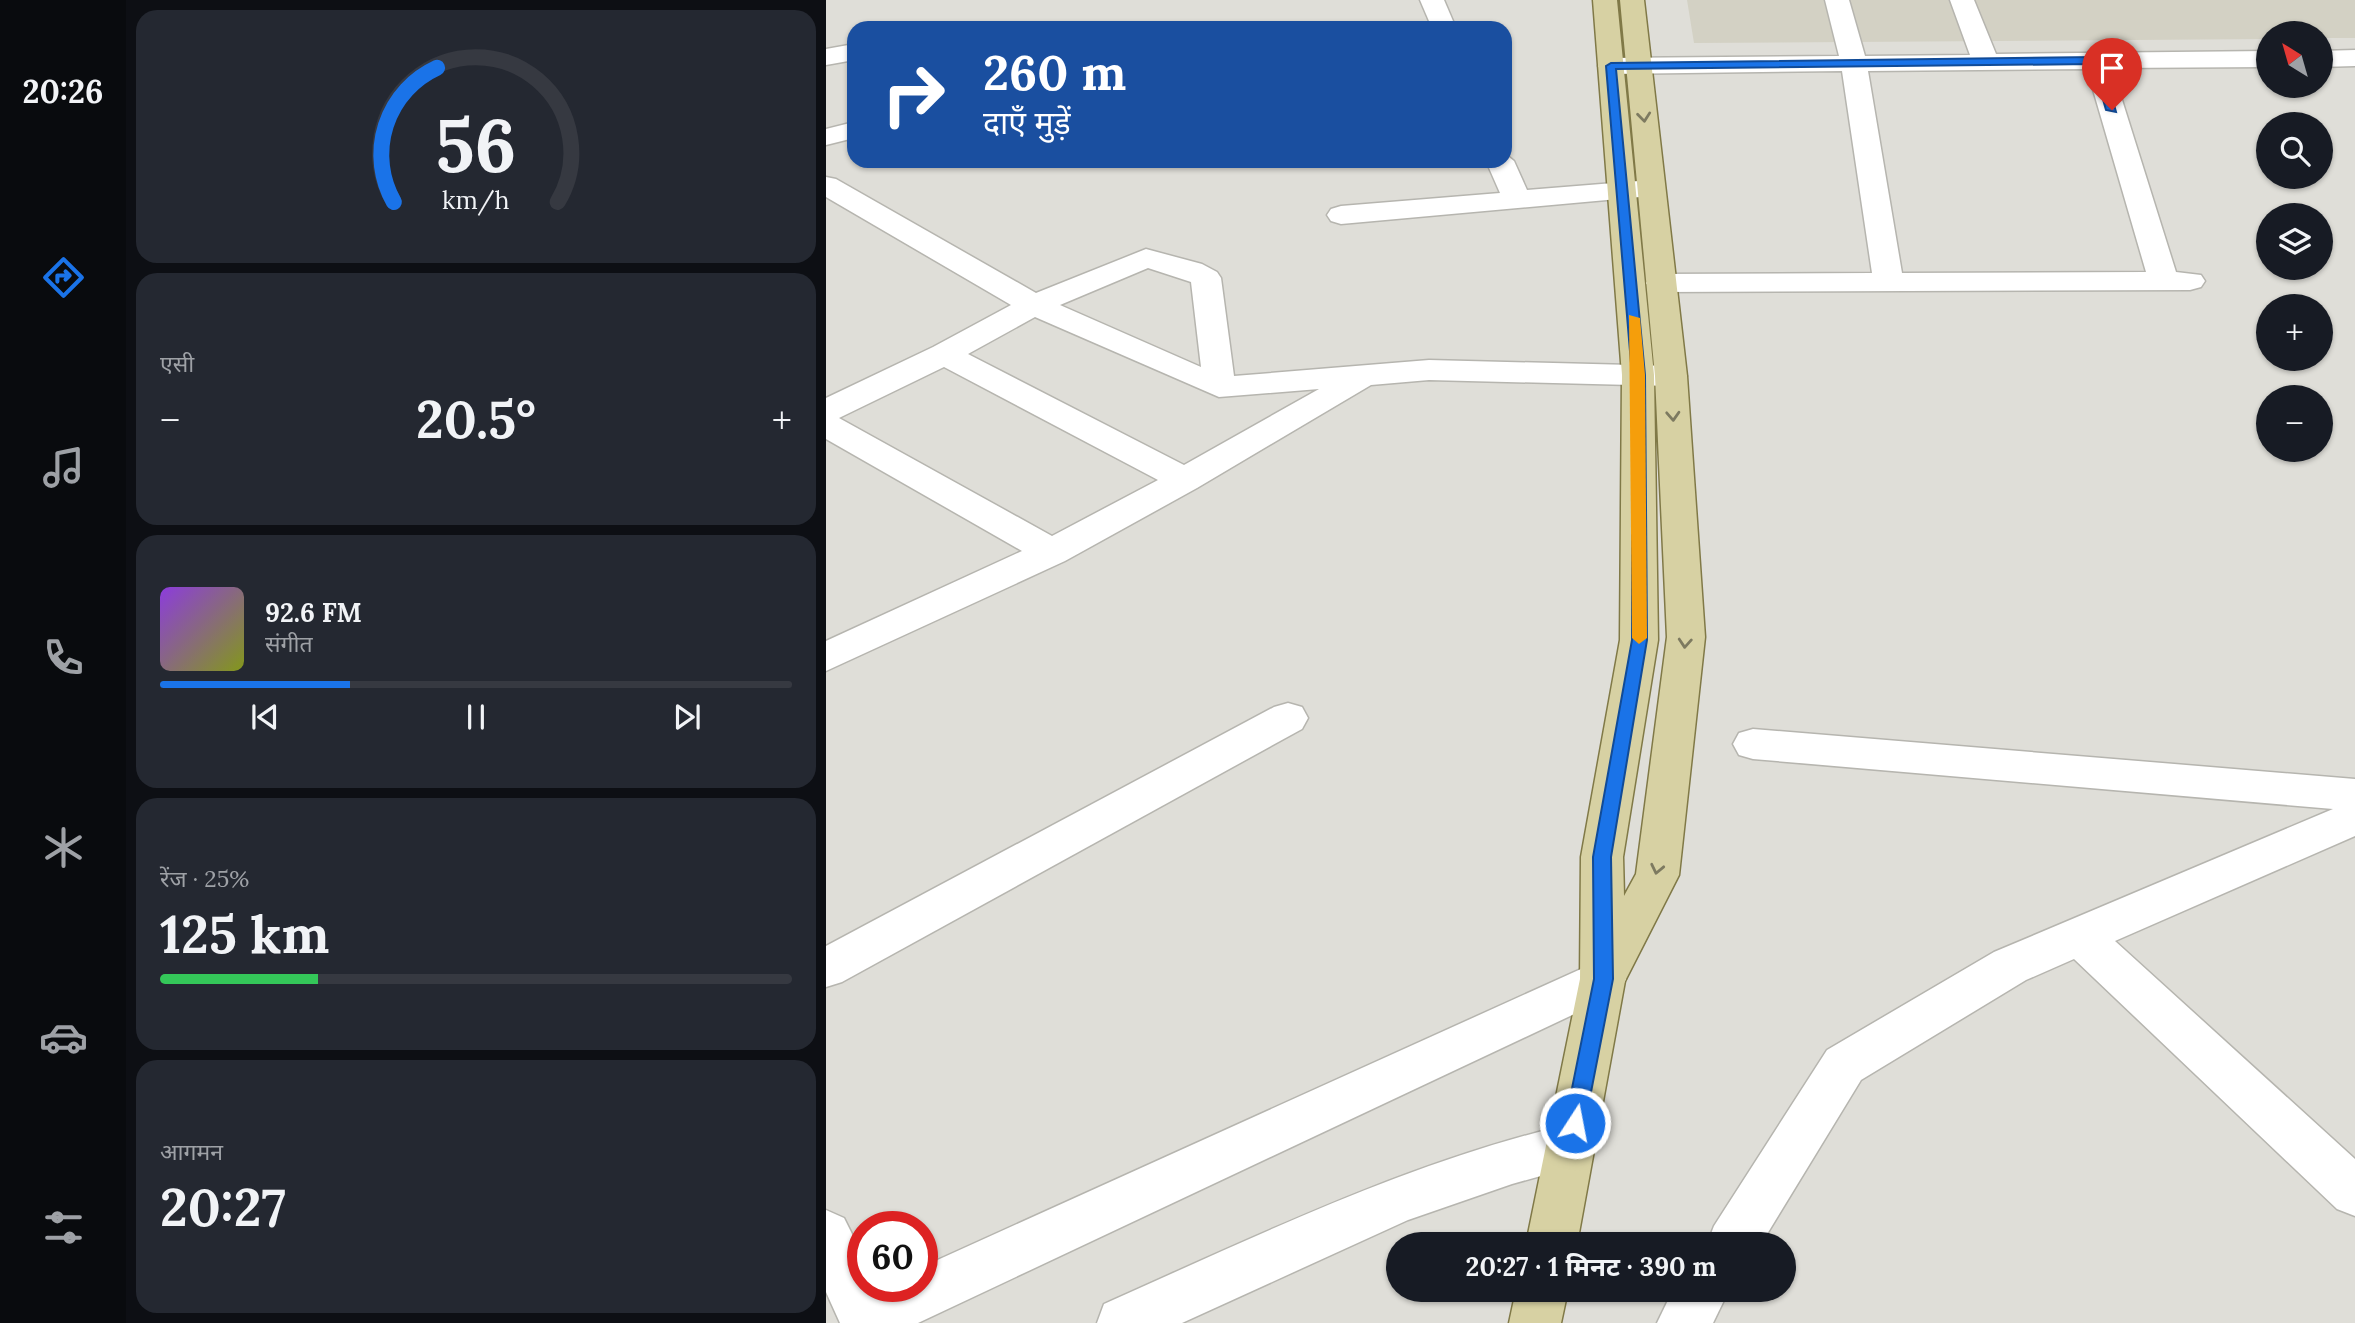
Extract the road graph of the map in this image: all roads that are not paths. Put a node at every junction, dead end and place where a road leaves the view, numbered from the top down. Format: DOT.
graph roads {
  1 [pos="1432,0"];
  2 [pos="1605,0"];
  3 [pos="1632,0"];
  4 [pos="1837,0"];
  5 [pos="1962,0"];
  6 [pos="1441,21"];
  7 [pos="847,53"];
  8 [pos="826,57"];
  9 [pos="2355,58"];
  10 [pos="2256,59"];
  11 [pos="2333,59"];
  12 [pos="2097,60"];
  13 [pos="1986,62"];
  14 [pos="1854,63"];
  15 [pos="1625,66"];
  16 [pos="847,132"];
  17 [pos="826,137"];
  18 [pos="1503,168"];
  19 [pos="826,185"];
  20 [pos="1637,189"];
  21 [pos="1517,200"];
  22 [pos="1341,215"];
  23 [pos="1889,283"];
  24 [pos="1661,284"];
  25 [pos="1034,305"];
  26 [pos="944,354"];
  27 [pos="1366,375"];
  28 [pos="1655,376"];
  29 [pos="1219,387"];
  30 [pos="826,411"];
  31 [pos="826,425"];
  32 [pos="1185,480"];
  33 [pos="1052,552"];
  34 [pos="826,657"];
  35 [pos="1288,718"];
  36 [pos="1753,744"];
  37 [pos="2350,821"];
  38 [pos="2080,936"];
  39 [pos="826,968"];
  40 [pos="1603,979"];
  41 [pos="1570,1147"];
  42 [pos="2355,1192"];
  43 [pos="1553,1232"];
  44 [pos="1740,1232"];
  45 [pos="826,1235"];
  46 [pos="837,1287"];
  47 [pos="1539,1302"];
  48 [pos="1696,1302"];
  49 [pos="1123,1323"];
  50 [pos="1535,1323"];
  51 [pos="1683,1323"];
  1 -- 6 [label="street"];
  2 -- 15 [label="main road"];
  3 -- 15 [label="main road"];
  4 -- 14 [label="street"];
  5 -- 13 [label="street"];
  7 -- 8 [label="street"];
  9 -- 11 [label="street"];
  10 -- 12 [label="street"];
  12 -- 13 [label="street"];
  12 -- 23 [label="street"];
  13 -- 14 [label="street"];
  14 -- 15 [label="street"];
  14 -- 23 [label="street"];
  15 -- 20 [label="main road"];
  16 -- 17 [label="street"];
  18 -- 21 [label="street"];
  19 -- 25 [label="street"];
  20 -- 21 [label="street"];
  20 -- 24 [label="main road"];
  20 -- 28 [label="main road"];
  21 -- 22 [label="street"];
  23 -- 24 [label="street"];
  24 -- 28 [label="main road"];
  25 -- 26 [label="street"];
  25 -- 29 [label="street"];
  25 -- 29 [label="street"];
  26 -- 30 [label="street"];
  26 -- 32 [label="street"];
  27 -- 28 [label="street"];
  27 -- 29 [label="street"];
  27 -- 32 [label="street"];
  28 -- 40 [label="main road"];
  28 -- 40 [label="main road, one-way"];
  31 -- 33 [label="street"];
  32 -- 33 [label="street"];
  33 -- 34 [label="street"];
  35 -- 39 [label="street"];
  36 -- 37 [label="street"];
  37 -- 38 [label="street"];
  38 -- 42 [label="street"];
  38 -- 44 [label="street"];
  40 -- 41 [label="main road"];
  40 -- 46 [label="street"];
  41 -- 43 [label="main road"];
  41 -- 49 [label="street"];
  45 -- 46 [label="street"];
  47 -- 50 [label="main road"];
  48 -- 51 [label="street"];
}
